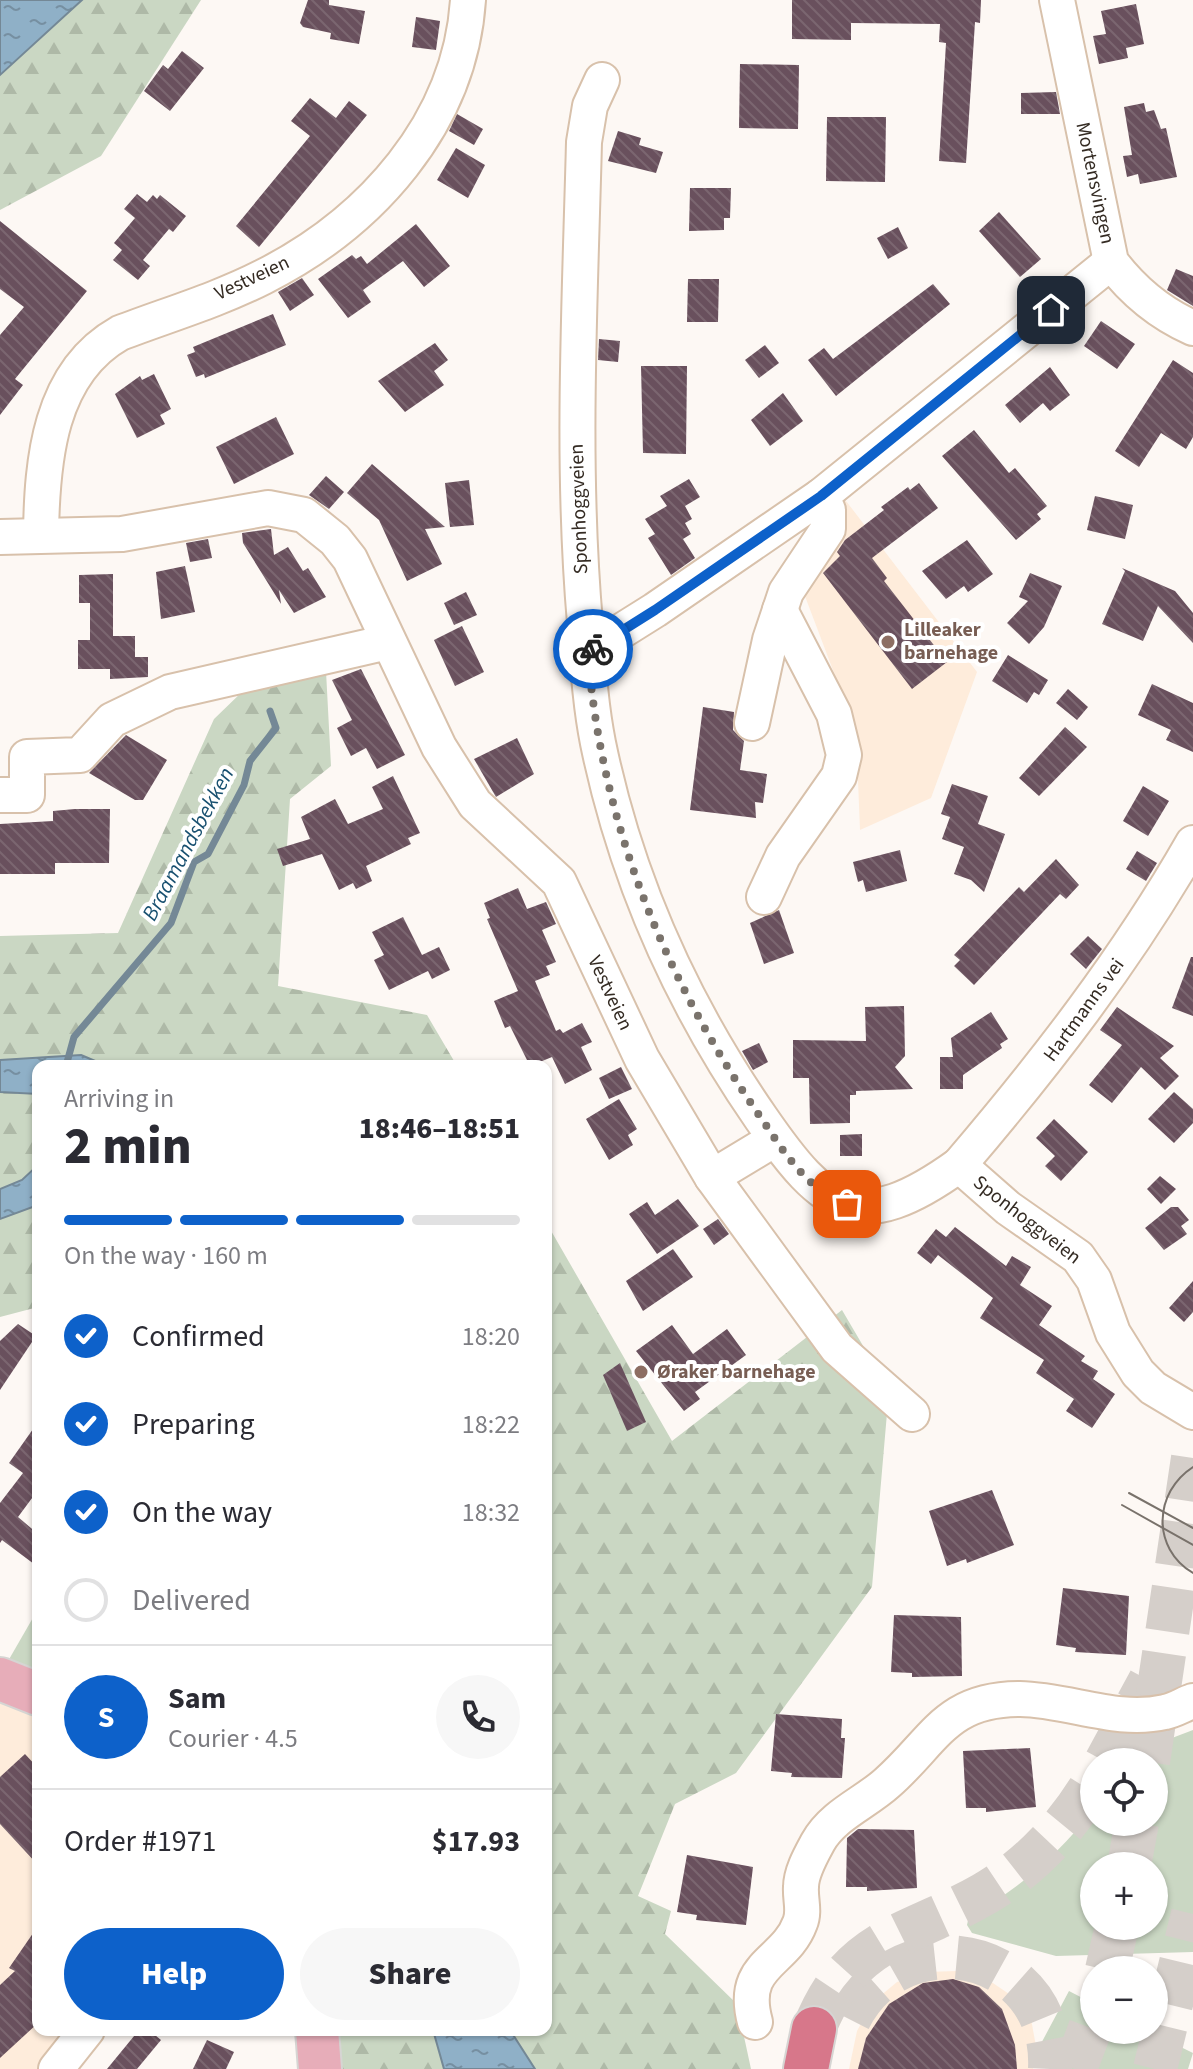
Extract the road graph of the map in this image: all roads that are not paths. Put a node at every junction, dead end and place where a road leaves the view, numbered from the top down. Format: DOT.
graph roads {
  1 [pos="468,0"];
  2 [pos="1057,0"];
  3 [pos="602,80"];
  4 [pos="1111,262"];
  5 [pos="1193,328"];
  6 [pos="821,496"];
  7 [pos="41,534"];
  8 [pos="0,537"];
  9 [pos="780,610"];
  10 [pos="388,642"];
  11 [pos="588,652"];
  12 [pos="752,723"];
  13 [pos="0,795"];
  14 [pos="1193,843"];
  15 [pos="764,897"];
  16 [pos="775,1139"];
  17 [pos="959,1165"];
  18 [pos="712,1177"];
  19 [pos="1193,1412"];
  20 [pos="912,1414"];
  21 [pos="0,1679"];
  22 [pos="32,1692"];
  23 [pos="1193,1701"];
  24 [pos="755,2022"];
  25 [pos="82,2036"];
  26 [pos="317,2036"];
  27 [pos="56,2069"];
  28 [pos="320,2069"];
  1 -- 7 [label="street, Vestveien"];
  2 -- 4 [label="street, Mortensvingen"];
  3 -- 11 [label="street, Sponhoggveien"];
  4 -- 5 [label="street, Mortensvingen"];
  4 -- 6 [label="street"];
  6 -- 9 [label="street"];
  6 -- 11 [label="street"];
  7 -- 8 [label="street, Vestveien"];
  7 -- 10 [label="street, Vestveien"];
  9 -- 12 [label="street"];
  9 -- 15 [label="street"];
  10 -- 13 [label="street"];
  10 -- 18 [label="street, Vestveien"];
  11 -- 16 [label="street, Sponhoggveien"];
  14 -- 17 [label="street, Hartmanns vei"];
  16 -- 17 [label="street, Sponhoggveien"];
  16 -- 18 [label="street"];
  17 -- 19 [label="street, Sponhoggveien"];
  18 -- 20 [label="street, Vestveien"];
  21 -- 22 [label="main road"];
  23 -- 24 [label="street"];
  25 -- 27 [label="street"];
  26 -- 28 [label="main road"];
}
